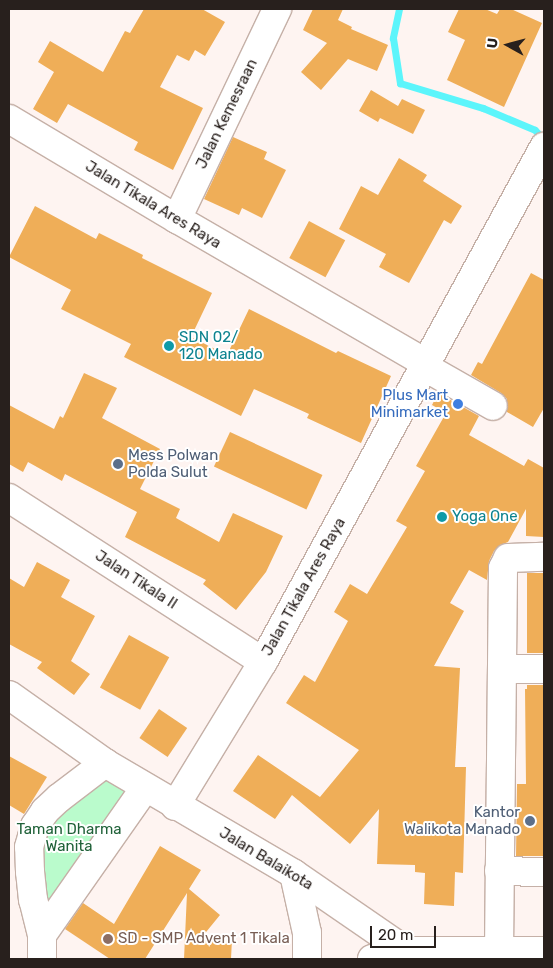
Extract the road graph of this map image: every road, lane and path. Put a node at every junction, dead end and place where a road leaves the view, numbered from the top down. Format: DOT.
graph roads {
  1 [pos="277,9"];
  2 [pos="9,119"];
  3 [pos="541,154"];
  4 [pos="176,219"];
  5 [pos="426,366"];
  6 [pos="493,406"];
  7 [pos="9,498"];
  8 [pos="544,557"];
  9 [pos="263,662"];
  10 [pos="502,669"];
  11 [pos="544,669"];
  12 [pos="9,695"];
  13 [pos="105,763"];
  14 [pos="145,788"];
  15 [pos="175,806"];
  16 [pos="499,871"];
  17 [pos="544,872"];
  18 [pos="294,874"];
  19 [pos="42,947"];
  20 [pos="406,951"];
  21 [pos="499,951"];
  22 [pos="544,952"];
  23 [pos="307,959"];
  24 [pos="372,959"];
  1 -- 4 [label="street, Jalan Kemesraan"];
  2 -- 4 [label="street, Jalan Tikala Ares Raya"];
  3 -- 5 [label="street, Jalan Tikala Ares Raya"];
  4 -- 5 [label="street, Jalan Tikala Ares Raya"];
  5 -- 6 [label="street"];
  5 -- 9 [label="street, Jalan Tikala Ares Raya"];
  7 -- 9 [label="street, Jalan Tikala II"];
  8 -- 10 [label="street"];
  9 -- 15 [label="street, Jalan Tikala Ares Raya"];
  10 -- 11 [label="street"];
  10 -- 16 [label="street"];
  12 -- 13 [label="street, Jalan Balaikota"];
  13 -- 14 [label="street, Jalan Balaikota"];
  13 -- 19 [label="street"];
  14 -- 15 [label="street, Jalan Balaikota"];
  14 -- 19 [label="street"];
  15 -- 18 [label="street, Jalan Balaikota"];
  16 -- 17 [label="street"];
  16 -- 21 [label="street"];
  18 -- 20 [label="street, Jalan Balaikota"];
  18 -- 23 [label="street"];
  20 -- 21 [label="street"];
  20 -- 24 [label="street"];
  21 -- 22 [label="street"];
}
